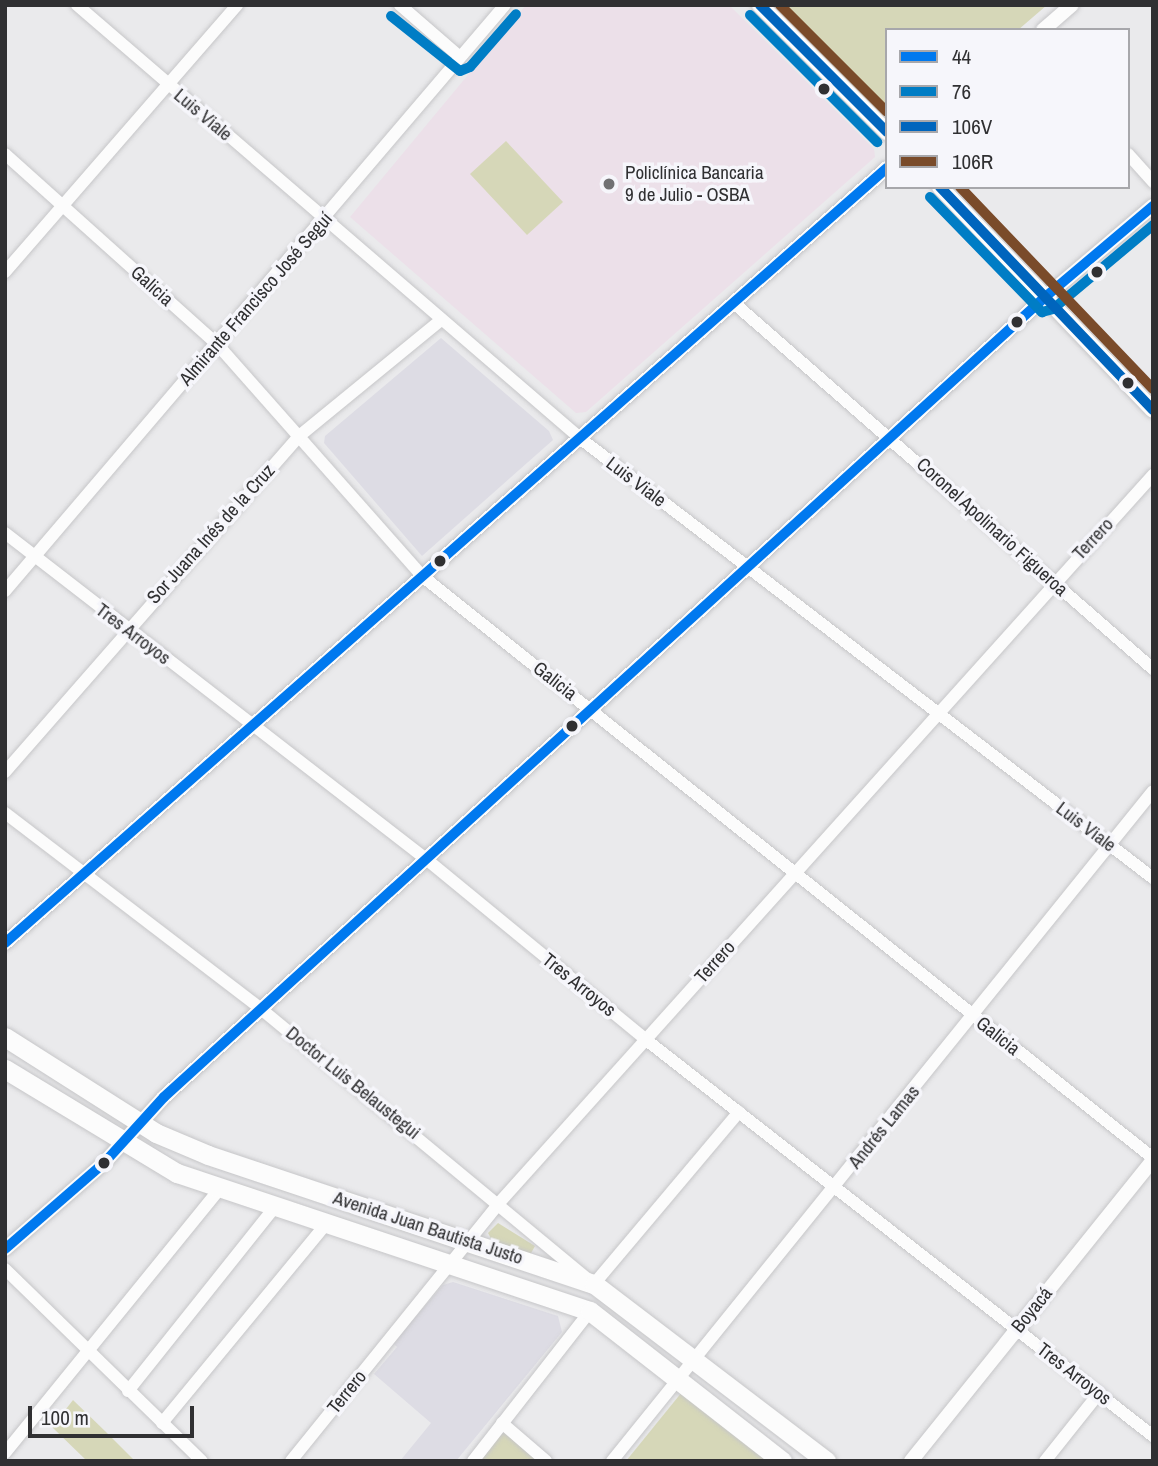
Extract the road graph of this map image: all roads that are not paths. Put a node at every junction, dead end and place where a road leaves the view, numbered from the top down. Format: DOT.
graph roads {
  1 [pos="76,5"];
  2 [pos="237,5"];
  3 [pos="400,5"];
  4 [pos="505,5"];
  5 [pos="760,5"];
  6 [pos="1072,5"];
  7 [pos="1045,28"];
  8 [pos="460,57"];
  9 [pos="168,86"];
  10 [pos="885,130"];
  11 [pos="5,154"];
  12 [pos="1130,156"];
  13 [pos="885,170"];
  14 [pos="1153,182"];
  15 [pos="942,189"];
  16 [pos="63,206"];
  17 [pos="1153,206"];
  18 [pos="326,218"];
  19 [pos="5,272"];
  20 [pos="1044,298"];
  21 [pos="735,304"];
  22 [pos="441,320"];
  23 [pos="217,344"];
  24 [pos="1153,410"];
  25 [pos="298,437"];
  26 [pos="891,437"];
  27 [pos="581,439"];
  28 [pos="1153,474"];
  29 [pos="5,533"];
  30 [pos="34,558"];
  31 [pos="747,567"];
  32 [pos="422,576"];
  33 [pos="1054,582"];
  34 [pos="5,592"];
  35 [pos="127,629"];
  36 [pos="1153,668"];
  37 [pos="591,709"];
  38 [pos="937,713"];
  39 [pos="254,727"];
  40 [pos="5,772"];
  41 [pos="1153,791"];
  42 [pos="5,813"];
  43 [pos="1109,844"];
  44 [pos="426,859"];
  45 [pos="85,873"];
  46 [pos="794,873"];
  47 [pos="1153,878"];
  48 [pos="5,943"];
  49 [pos="261,1009"];
  50 [pos="973,1016"];
  51 [pos="5,1037"];
  52 [pos="645,1039"];
  53 [pos="5,1069"];
  54 [pos="739,1112"];
  55 [pos="139,1124"];
  56 [pos="125,1143"];
  57 [pos="1153,1159"];
  58 [pos="220,1188"];
  59 [pos="835,1188"];
  60 [pos="499,1203"];
  61 [pos="275,1207"];
  62 [pos="326,1224"];
  63 [pos="468,1242"];
  64 [pos="5,1249"];
  65 [pos="452,1264"];
  66 [pos="5,1269"];
  67 [pos="594,1284"];
  68 [pos="590,1311"];
  69 [pos="1017,1329"];
  70 [pos="89,1352"];
  71 [pos="695,1359"];
  72 [pos="680,1379"];
  73 [pos="128,1391"];
  74 [pos="1099,1393"];
  75 [pos="162,1423"];
  76 [pos="502,1423"];
  77 [pos="1153,1436"];
  78 [pos="5,1453"];
  79 [pos="473,1460"];
  80 [pos="202,1461"];
  81 [pos="291,1461"];
  82 [pos="546,1461"];
  83 [pos="612,1461"];
  84 [pos="782,1461"];
  85 [pos="826,1461"];
  86 [pos="911,1461"];
  87 [pos="1045,1461"];
  1 -- 9 [label="street, Luis Viale"];
  2 -- 9 [label="street"];
  3 -- 8 [label="street"];
  4 -- 8 [label="street, Almirante Francisco José Seguí"];
  5 -- 10 [label="main road"];
  6 -- 7 [label="street"];
  8 -- 18 [label="street, Almirante Francisco José Seguí"];
  9 -- 16 [label="street"];
  9 -- 18 [label="street, Luis Viale"];
  11 -- 16 [label="street, Galicia"];
  12 -- 14 [label="street"];
  13 -- 21 [label="street"];
  15 -- 20 [label="main road"];
  16 -- 19 [label="street"];
  16 -- 23 [label="street, Galicia"];
  17 -- 20 [label="street"];
  18 -- 22 [label="street, Luis Viale"];
  18 -- 23 [label="street, Almirante Francisco José Seguí"];
  20 -- 24 [label="main road"];
  20 -- 26 [label="street"];
  21 -- 26 [label="street, Coronel Apolinario Figueroa"];
  21 -- 27 [label="street"];
  22 -- 25 [label="street, Sor Juana Inés de la Cruz"];
  22 -- 27 [label="street, Luis Viale"];
  23 -- 25 [label="street, Galicia"];
  23 -- 30 [label="street, Almirante Francisco José Seguí"];
  25 -- 32 [label="street, Galicia"];
  25 -- 35 [label="street, Sor Juana Inés de la Cruz"];
  26 -- 31 [label="street"];
  26 -- 33 [label="street, Coronel Apolinario Figueroa"];
  27 -- 31 [label="street, Luis Viale"];
  27 -- 32 [label="street"];
  28 -- 33 [label="street, Terrero"];
  29 -- 30 [label="street, Tres Arroyos"];
  30 -- 34 [label="street, Almirante Francisco José Seguí"];
  30 -- 35 [label="street, Tres Arroyos"];
  31 -- 37 [label="street"];
  31 -- 38 [label="street, Luis Viale"];
  32 -- 37 [label="street, Galicia"];
  32 -- 39 [label="street"];
  33 -- 36 [label="street, Coronel Apolinario Figueroa"];
  33 -- 38 [label="street, Terrero"];
  35 -- 39 [label="street, Tres Arroyos"];
  35 -- 40 [label="street, Sor Juana Inés de la Cruz"];
  37 -- 44 [label="street"];
  37 -- 46 [label="street, Galicia"];
  38 -- 43 [label="street, Luis Viale"];
  38 -- 46 [label="street, Terrero"];
  39 -- 44 [label="street, Tres Arroyos"];
  39 -- 45 [label="street"];
  41 -- 43 [label="street, Andrés Lamas"];
  42 -- 45 [label="street, Doctor Luis Belaustegui"];
  43 -- 47 [label="street, Luis Viale"];
  43 -- 50 [label="street, Andrés Lamas"];
  44 -- 49 [label="street"];
  44 -- 52 [label="street, Tres Arroyos"];
  45 -- 48 [label="street"];
  45 -- 49 [label="street, Doctor Luis Belaustegui"];
  46 -- 50 [label="street, Galicia"];
  46 -- 52 [label="street, Terrero"];
  49 -- 55 [label="street"];
  49 -- 60 [label="street, Doctor Luis Belaustegui"];
  50 -- 57 [label="street, Galicia"];
  50 -- 59 [label="street, Andrés Lamas"];
  51 -- 55 [label="main road, Avenida Juan Bautista Justo"];
  52 -- 54 [label="street, Tres Arroyos"];
  52 -- 60 [label="street, Terrero"];
  53 -- 56 [label="main road, Avenida Juan Bautista Justo"];
  54 -- 59 [label="street, Tres Arroyos"];
  54 -- 67 [label="street"];
  55 -- 56 [label="street"];
  55 -- 63 [label="main road, Avenida Juan Bautista Justo"];
  56 -- 58 [label="main road, Avenida Juan Bautista Justo"];
  56 -- 64 [label="street"];
  57 -- 69 [label="street, Boyacá"];
  58 -- 61 [label="main road, Avenida Juan Bautista Justo"];
  58 -- 70 [label="street"];
  59 -- 69 [label="street, Tres Arroyos"];
  59 -- 71 [label="street, Andrés Lamas"];
  60 -- 63 [label="street, Terrero"];
  60 -- 67 [label="street, Doctor Luis Belaustegui"];
  61 -- 62 [label="main road, Avenida Juan Bautista Justo"];
  61 -- 73 [label="street"];
  62 -- 65 [label="main road, Avenida Juan Bautista Justo"];
  62 -- 75 [label="street"];
  63 -- 65 [label="street, Terrero"];
  63 -- 67 [label="main road, Avenida Juan Bautista Justo"];
  65 -- 68 [label="main road, Avenida Juan Bautista Justo"];
  65 -- 81 [label="street, Terrero"];
  66 -- 70 [label="street"];
  67 -- 71 [label="main road, Avenida Juan Bautista Justo"];
  68 -- 72 [label="main road, Avenida Juan Bautista Justo"];
  68 -- 76 [label="street"];
  69 -- 74 [label="street, Tres Arroyos"];
  69 -- 86 [label="street, Boyacá"];
  70 -- 73 [label="street"];
  70 -- 78 [label="street"];
  71 -- 72 [label="street, Andrés Lamas"];
  71 -- 85 [label="main road, Avenida Juan Bautista Justo"];
  72 -- 83 [label="street, Andrés Lamas"];
  72 -- 84 [label="main road, Avenida Juan Bautista Justo"];
  73 -- 75 [label="street"];
  74 -- 77 [label="street, Tres Arroyos"];
  74 -- 87 [label="street"];
  75 -- 80 [label="street"];
  76 -- 79 [label="street"];
  76 -- 82 [label="street"];
}
